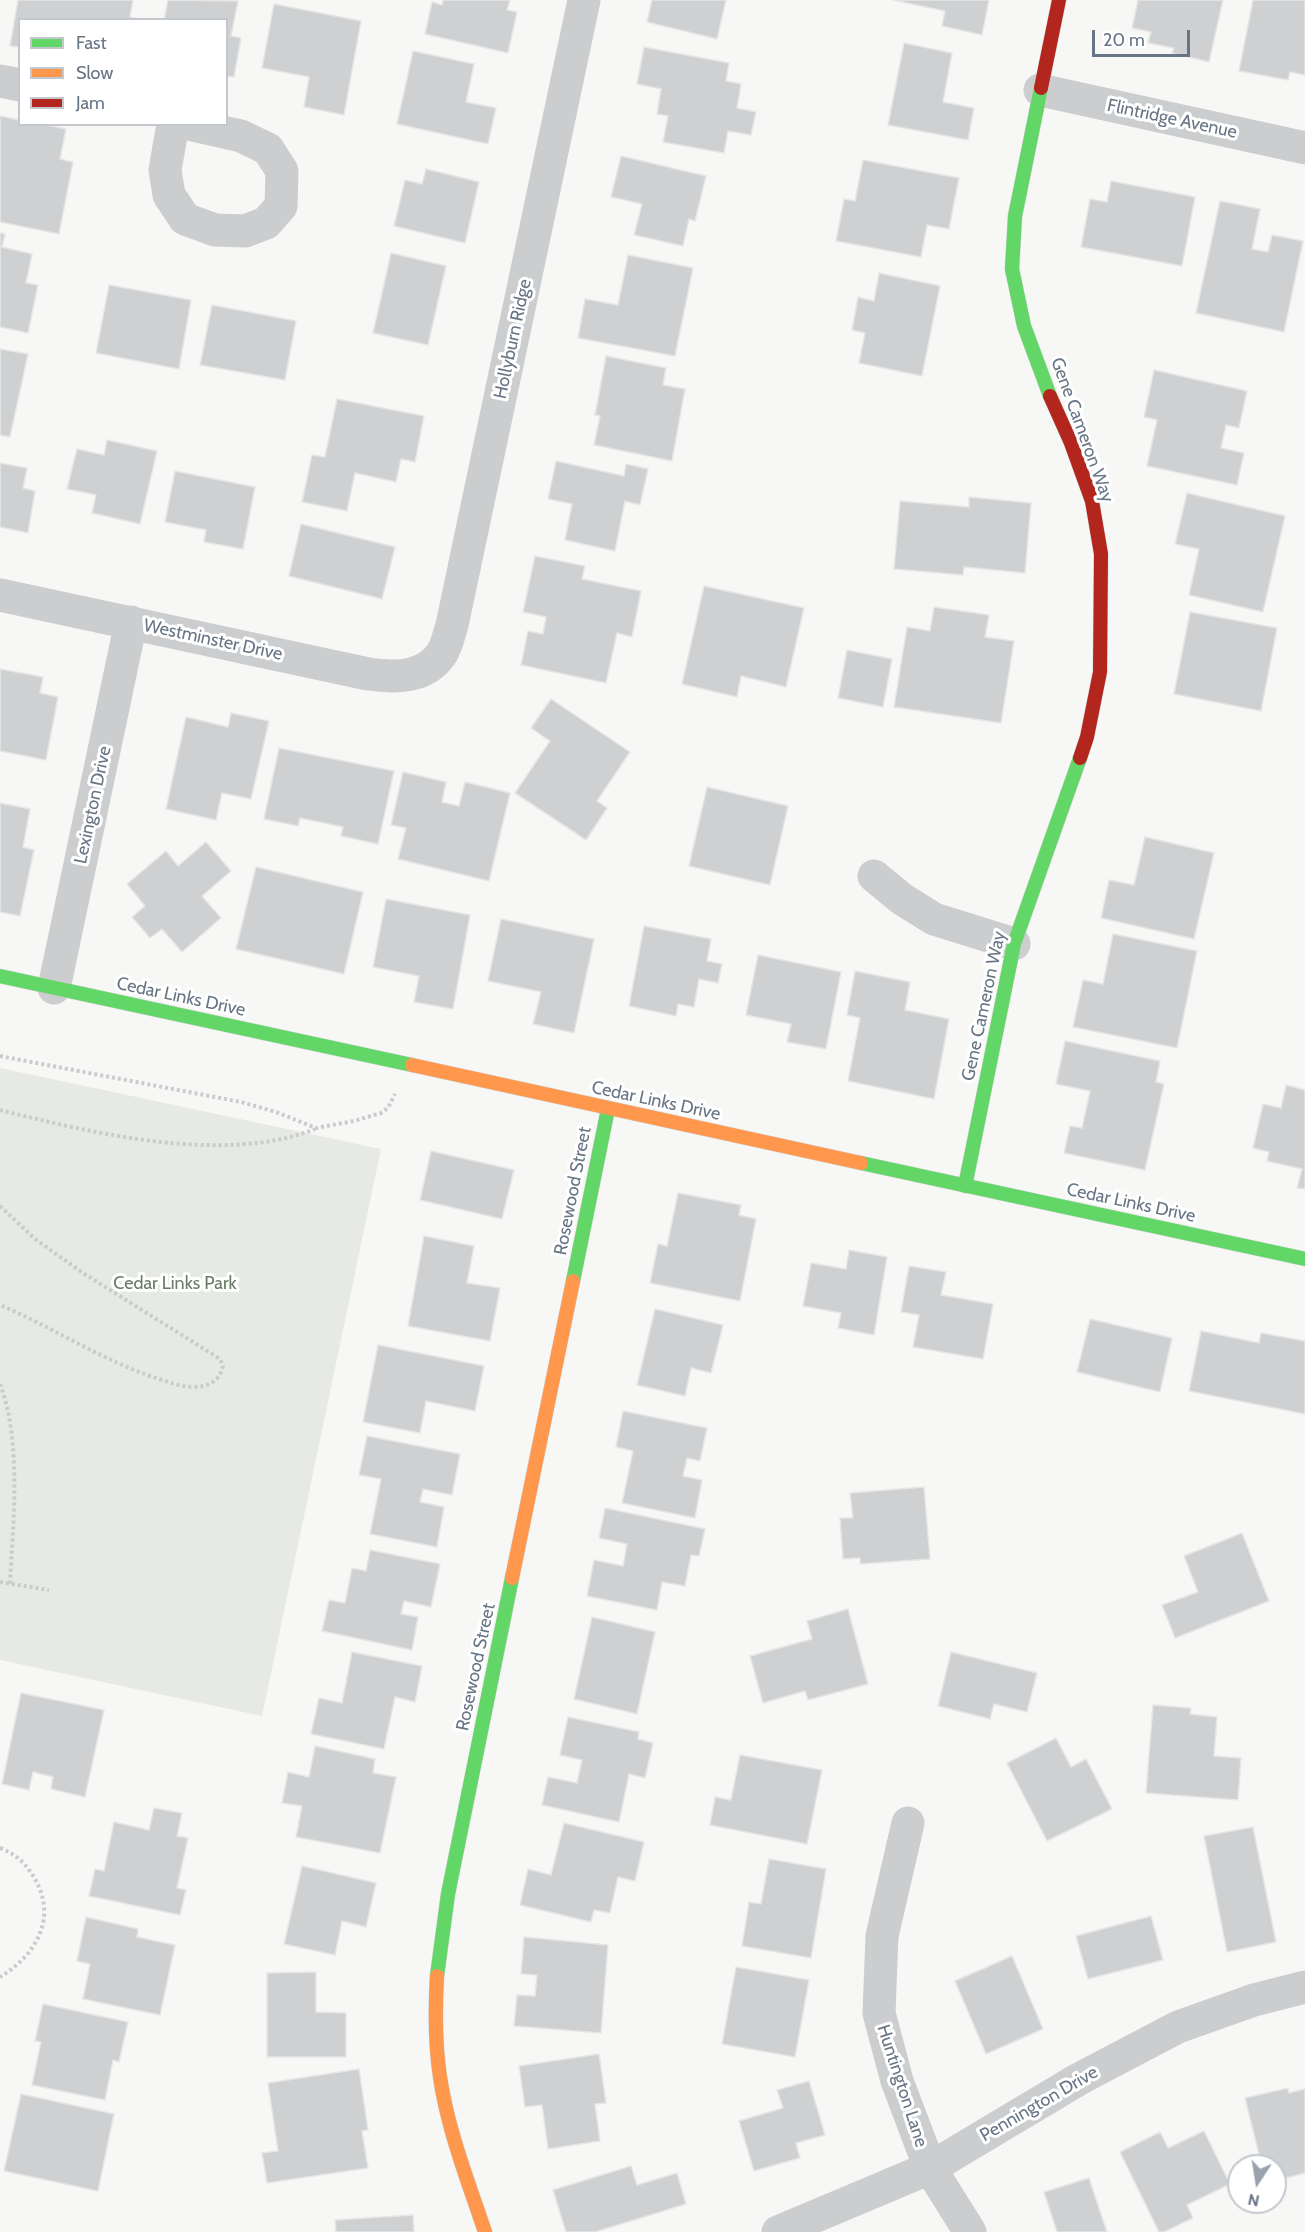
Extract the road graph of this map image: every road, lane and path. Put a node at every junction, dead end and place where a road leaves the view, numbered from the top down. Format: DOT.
graph roads {
  1 [pos="584,0"];
  2 [pos="1059,0"];
  3 [pos="0,81"];
  4 [pos="18,85"];
  5 [pos="1040,90"];
  6 [pos="173,126"];
  7 [pos="197,126"];
  8 [pos="1305,148"];
  9 [pos="0,595"];
  10 [pos="131,622"];
  11 [pos="426,670"];
  12 [pos="874,876"];
  13 [pos="1014,944"];
  14 [pos="0,976"];
  15 [pos="54,988"];
  16 [pos="0,1056"];
  17 [pos="402,1064"];
  18 [pos="609,1109"];
  19 [pos="0,1110"];
  20 [pos="316,1128"];
  21 [pos="965,1186"];
  22 [pos="0,1206"];
  23 [pos="1305,1259"];
  24 [pos="0,1305"];
  25 [pos="0,1384"];
  26 [pos="0,1582"];
  27 [pos="10,1584"];
  28 [pos="49,1590"];
  29 [pos="908,1823"];
  30 [pos="0,1848"];
  31 [pos="0,1977"];
  32 [pos="1305,1987"];
  33 [pos="930,2168"];
  34 [pos="485,2232"];
  35 [pos="778,2232"];
  36 [pos="970,2232"];
  1 -- 11 [label="street, Hollyburn Ridge"];
  2 -- 5 [label="street, Gene Cameron Way"];
  3 -- 4 [label="street"];
  5 -- 8 [label="street, Flintridge Avenue"];
  5 -- 13 [label="street, Gene Cameron Way"];
  6 -- 7 [label="street"];
  9 -- 10 [label="street, Westminster Drive"];
  10 -- 11 [label="street, Westminster Drive"];
  10 -- 15 [label="street, Lexington Drive"];
  12 -- 13 [label="street"];
  13 -- 21 [label="street, Gene Cameron Way"];
  14 -- 15 [label="street, Cedar Links Drive"];
  15 -- 17 [label="street, Cedar Links Drive"];
  16 -- 20 [label="path"];
  17 -- 18 [label="street, Cedar Links Drive"];
  17 -- 20 [label="path"];
  18 -- 21 [label="street, Cedar Links Drive"];
  18 -- 34 [label="street, Rosewood Street"];
  19 -- 20 [label="path"];
  21 -- 23 [label="street, Cedar Links Drive"];
  22 -- 24 [label="path"];
  25 -- 27 [label="path"];
  26 -- 27 [label="path"];
  27 -- 28 [label="path"];
  29 -- 33 [label="street, Huntington Lane"];
  30 -- 31 [label="path"];
  32 -- 33 [label="street, Pennington Drive"];
  33 -- 35 [label="street, Pennington Drive"];
  33 -- 36 [label="street, Huntington Lane"];
}
